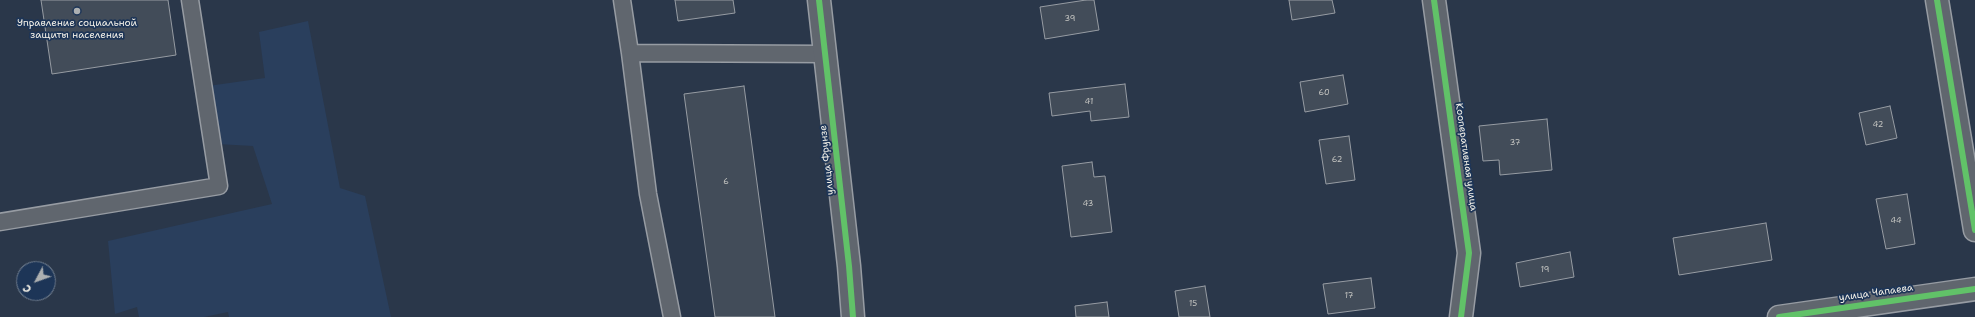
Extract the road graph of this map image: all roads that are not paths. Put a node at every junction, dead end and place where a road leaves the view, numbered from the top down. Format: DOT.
graph roads {
  1 [pos="190,0"];
  2 [pos="622,0"];
  3 [pos="819,0"];
  4 [pos="1434,0"];
  5 [pos="1937,0"];
  6 [pos="630,53"];
  7 [pos="825,54"];
  8 [pos="0,222"];
  9 [pos="1975,230"];
  10 [pos="1975,288"];
  11 [pos="672,317"];
  12 [pos="853,317"];
  13 [pos="1461,317"];
  14 [pos="1779,317"];
  1 -- 8 [label="lane"];
  2 -- 6 [label="lane"];
  3 -- 7 [label="street, улица Фрунзе"];
  4 -- 13 [label="street, Кооперативная улица"];
  5 -- 9 [label="street"];
  6 -- 7 [label="lane"];
  6 -- 11 [label="lane"];
  7 -- 12 [label="street, улица Фрунзе"];
  10 -- 14 [label="street, улица Чапаева"];
}
